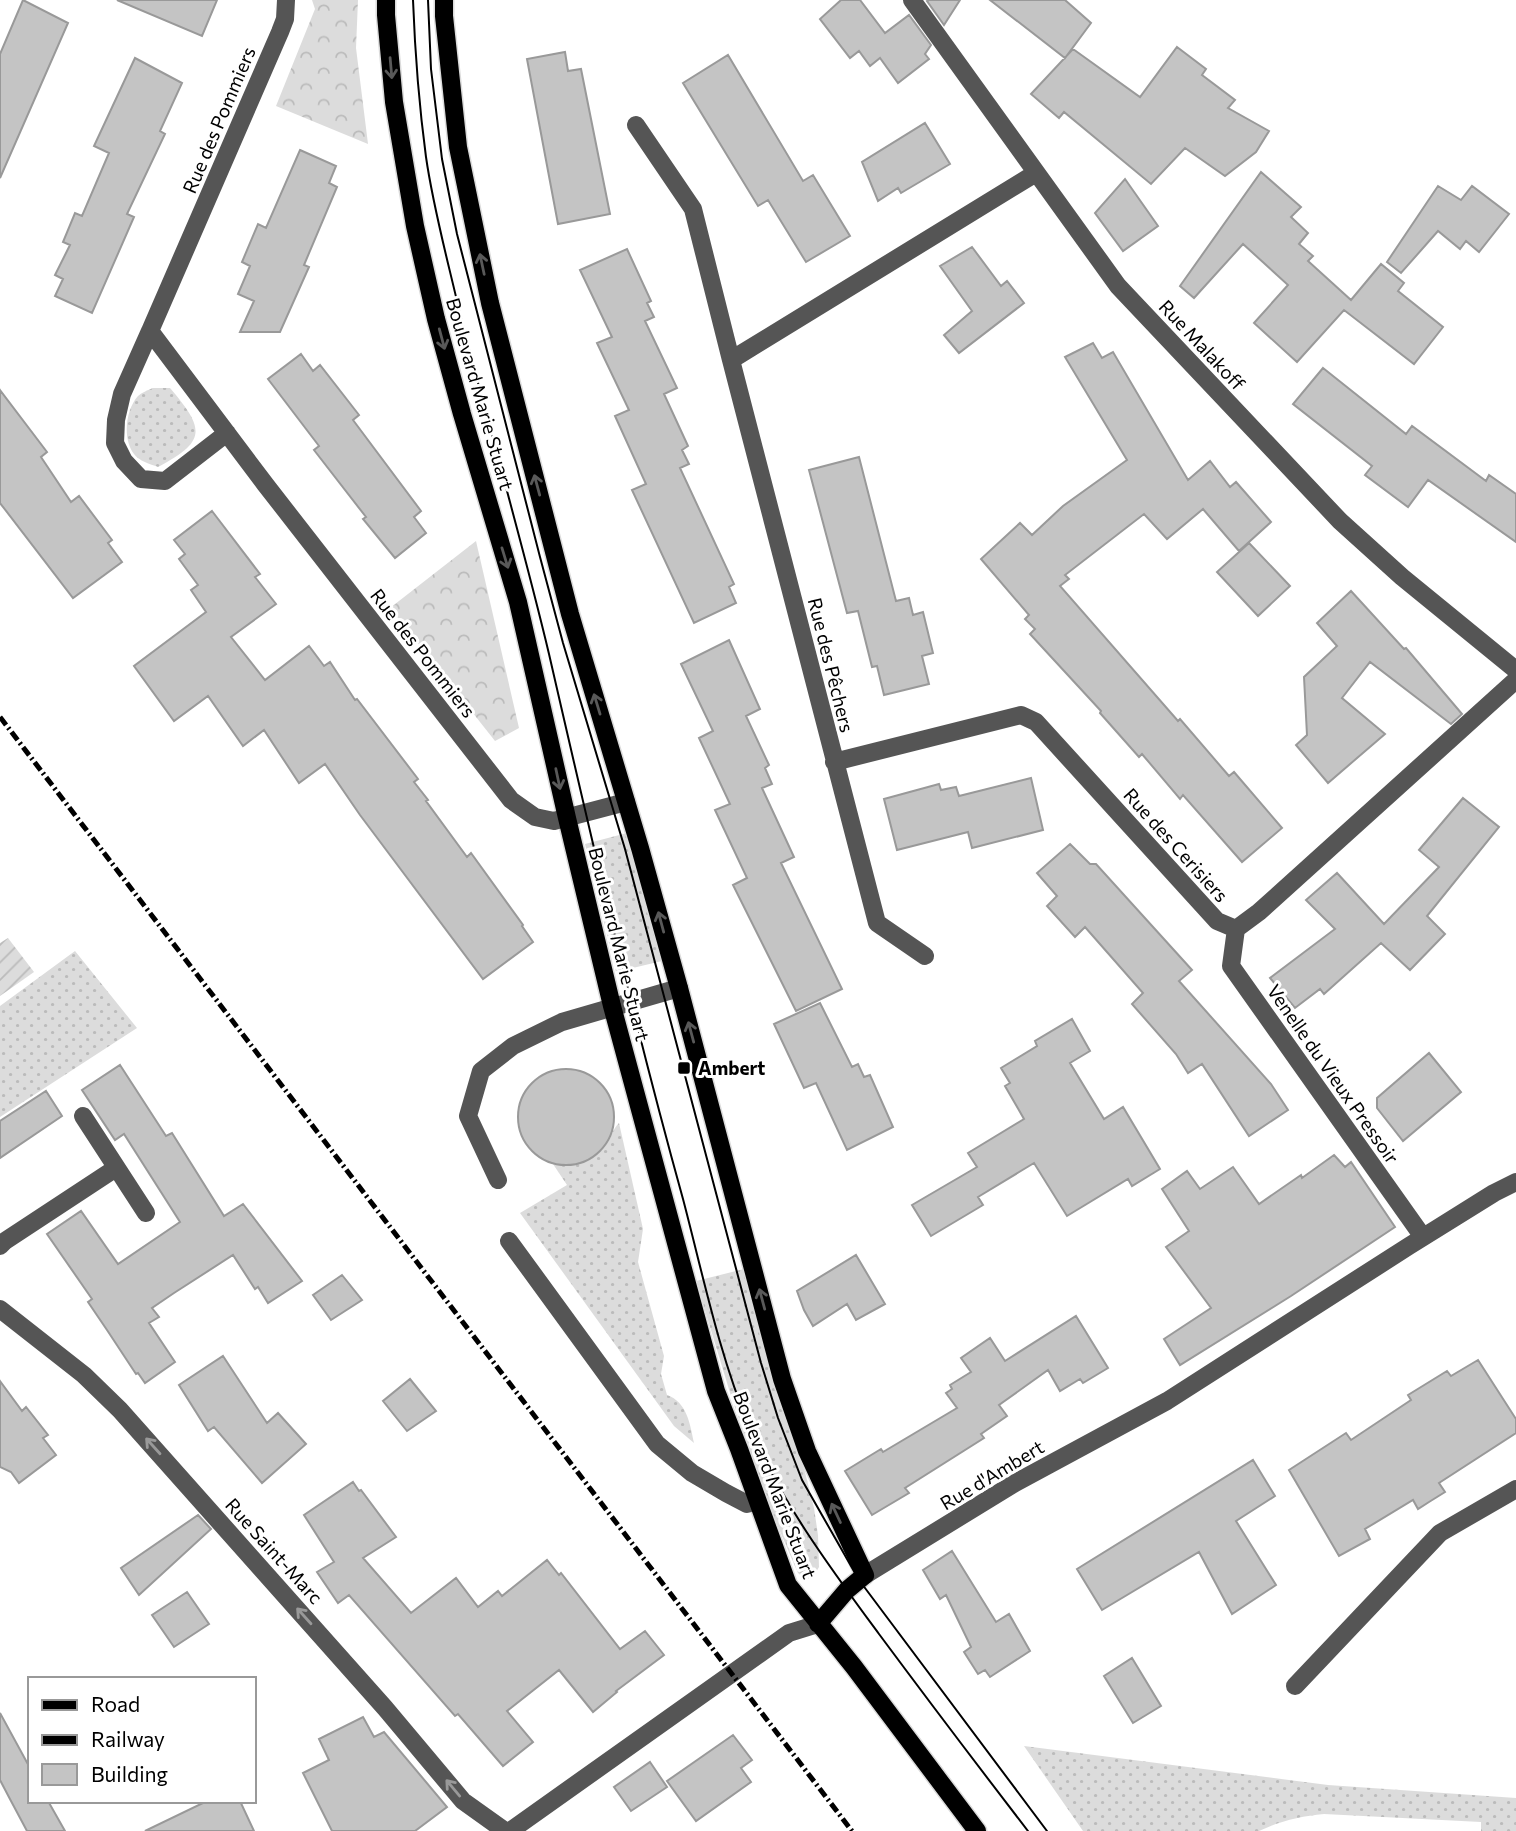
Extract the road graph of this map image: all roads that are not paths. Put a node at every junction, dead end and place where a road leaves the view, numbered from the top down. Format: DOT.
graph roads {
  1 [pos="286,0"];
  2 [pos="387,0"];
  3 [pos="444,0"];
  4 [pos="918,2"];
  5 [pos="636,125"];
  6 [pos="1036,173"];
  7 [pos="150,331"];
  8 [pos="731,360"];
  9 [pos="227,433"];
  10 [pos="1516,670"];
  11 [pos="1516,680"];
  12 [pos="834,762"];
  13 [pos="626,802"];
  14 [pos="567,818"];
  15 [pos="1236,929"];
  16 [pos="925,956"];
  17 [pos="680,988"];
  18 [pos="612,1006"];
  19 [pos="83,1116"];
  20 [pos="116,1168"];
  21 [pos="498,1180"];
  22 [pos="1516,1182"];
  23 [pos="146,1213"];
  24 [pos="1423,1237"];
  25 [pos="509,1241"];
  26 [pos="0,1246"];
  27 [pos="2,1316"];
  28 [pos="1516,1489"];
  29 [pos="757,1502"];
  30 [pos="865,1575"];
  31 [pos="818,1624"];
  32 [pos="1295,1686"];
  33 [pos="508,1831"];
  34 [pos="977,1831"];
  1 -- 7 [label="street, Rue des Pommiers"];
  2 -- 14 [label="main road, Boulevard Marie Stuart, one-way"];
  13 -- 3 [label="main road, Boulevard Marie Stuart, one-way"];
  4 -- 6 [label="street, Rue Malakoff"];
  5 -- 8 [label="street, Rue des Pêchers"];
  6 -- 8 [label="street"];
  6 -- 10 [label="street, Rue Malakoff"];
  7 -- 9 [label="street, Rue des Pommiers"];
  7 -- 9 [label="street, Rue des Pommiers"];
  8 -- 12 [label="street, Rue des Pêchers"];
  9 -- 14 [label="street, Rue des Pommiers"];
  11 -- 15 [label="street"];
  12 -- 15 [label="street, Rue des Cerisiers"];
  12 -- 16 [label="street, Rue des Pêchers"];
  13 -- 14 [label="street, Rue des Pommiers"];
  17 -- 13 [label="main road, Boulevard Marie Stuart, one-way"];
  14 -- 18 [label="main road, Boulevard Marie Stuart"];
  15 -- 24 [label="street, Venelle du Vieux Pressoir"];
  17 -- 18 [label="street"];
  30 -- 17 [label="main road, Boulevard Marie Stuart, one-way"];
  18 -- 21 [label="street"];
  18 -- 29 [label="main road, Boulevard Marie Stuart"];
  19 -- 20 [label="street"];
  20 -- 23 [label="street"];
  20 -- 26 [label="street"];
  22 -- 24 [label="street, Rue d'Ambert"];
  24 -- 30 [label="street, Rue d'Ambert"];
  25 -- 29 [label="street"];
  33 -- 27 [label="street, Rue Saint-Marc, one-way"];
  28 -- 32 [label="street"];
  29 -- 31 [label="main road, Boulevard Marie Stuart"];
  30 -- 31 [label="main road, Rue d'Ambert"];
  31 -- 33 [label="street"];
  31 -- 34 [label="main road, Boulevard Marie Stuart"];
}
